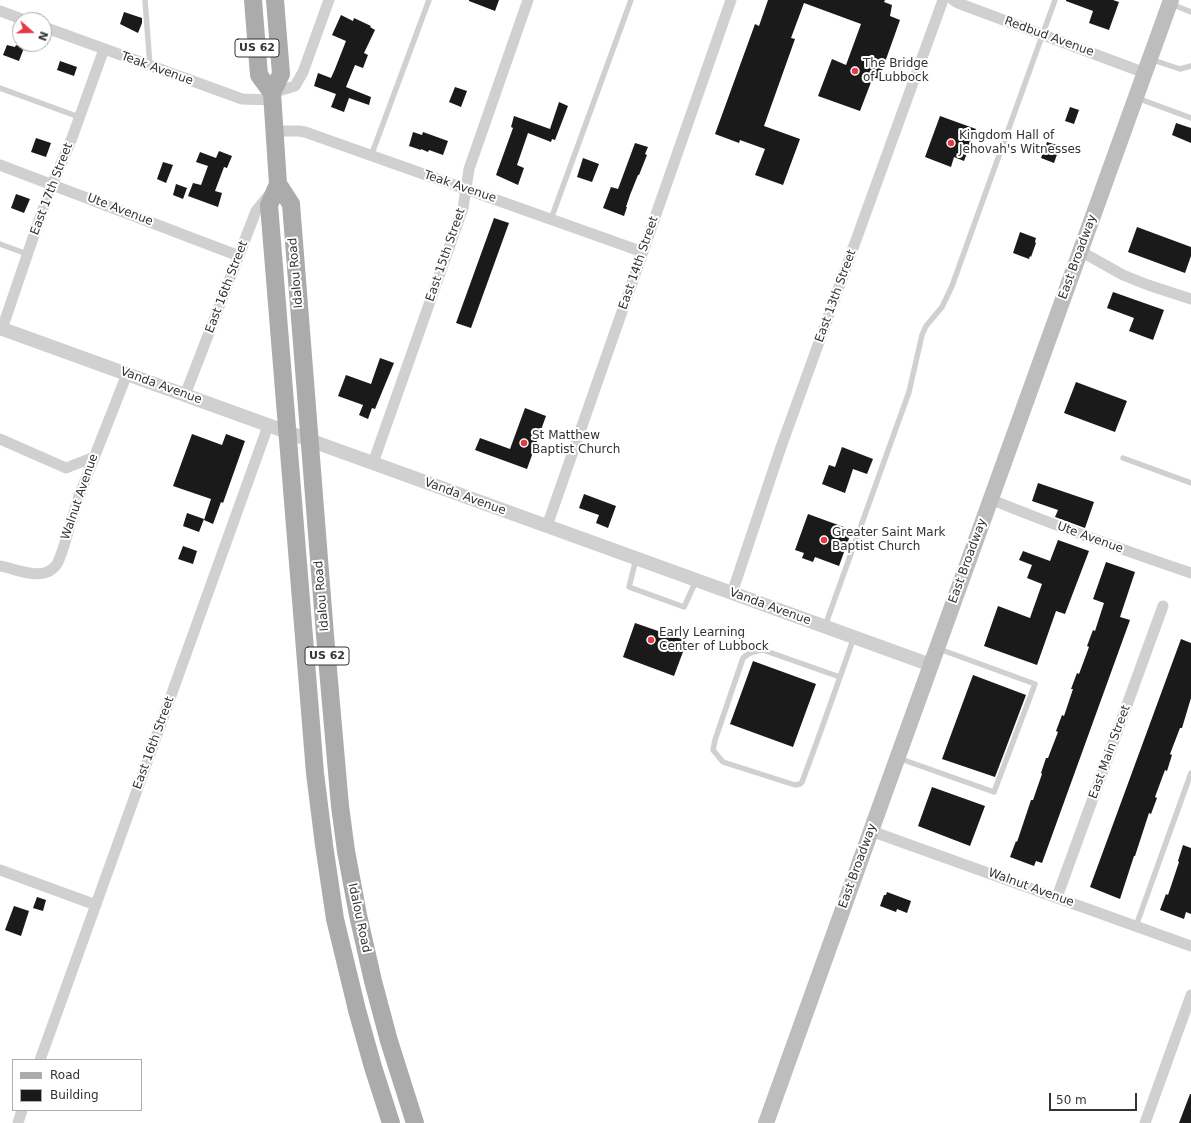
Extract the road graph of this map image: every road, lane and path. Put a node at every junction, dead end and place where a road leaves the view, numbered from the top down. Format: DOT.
graph roads {
  1 [pos="146,0"];
  2 [pos="253,0"];
  3 [pos="275,0"];
  4 [pos="329,0"];
  5 [pos="429,0"];
  6 [pos="528,0"];
  7 [pos="630,0"];
  8 [pos="731,0"];
  9 [pos="943,0"];
  10 [pos="953,0"];
  11 [pos="1055,0"];
  12 [pos="1170,2"];
  13 [pos="0,11"];
  14 [pos="1191,12"];
  15 [pos="12,16"];
  16 [pos="52,30"];
  17 [pos="1043,35"];
  18 [pos="104,49"];
  19 [pos="150,66"];
  20 [pos="1148,66"];
  21 [pos="1191,66"];
  22 [pos="0,88"];
  23 [pos="273,97"];
  24 [pos="1136,98"];
  25 [pos="79,117"];
  26 [pos="1191,118"];
  27 [pos="275,131"];
  28 [pos="371,156"];
  29 [pos="0,165"];
  30 [pos="278,184"];
  31 [pos="52,185"];
  32 [pos="466,188"];
  33 [pos="551,219"];
  34 [pos="0,244"];
  35 [pos="1080,251"];
  36 [pos="643,252"];
  37 [pos="27,254"];
  38 [pos="239,256"];
  39 [pos="1191,299"];
  40 [pos="1,328"];
  41 [pos="127,374"];
  42 [pos="186,395"];
  43 [pos="268,426"];
  44 [pos="288,432"];
  45 [pos="0,439"];
  46 [pos="310,441"];
  47 [pos="94,457"];
  48 [pos="1123,458"];
  49 [pos="373,463"];
  50 [pos="1191,483"];
  51 [pos="990,499"];
  52 [pos="547,526"];
  53 [pos="636,559"];
  54 [pos="0,566"];
  55 [pos="1191,573"];
  56 [pos="696,580"];
  57 [pos="732,593"];
  58 [pos="1163,606"];
  59 [pos="825,627"];
  60 [pos="854,637"];
  61 [pos="937,648"];
  62 [pos="931,665"];
  63 [pos="840,678"];
  64 [pos="898,758"];
  65 [pos="1191,773"];
  66 [pos="871,831"];
  67 [pos="0,870"];
  68 [pos="1057,897"];
  69 [pos="96,905"];
  70 [pos="1136,926"];
  71 [pos="1191,946"];
  72 [pos="1191,995"];
  73 [pos="40,1059"];
  74 [pos="22,1111"];
  75 [pos="18,1123"];
  76 [pos="391,1123"];
  77 [pos="415,1123"];
  78 [pos="766,1123"];
  79 [pos="1145,1123"];
  1 -- 19 [label="lane"];
  2 -- 23 [label="main road, US 62"];
  3 -- 23 [label="main road, Idalou Road / US 62"];
  4 -- 23 [label="street"];
  5 -- 28 [label="lane"];
  6 -- 32 [label="street, East 15th Street"];
  7 -- 33 [label="lane"];
  8 -- 36 [label="street, East 14th Street"];
  9 -- 57 [label="street, East 13th Street"];
  10 -- 17 [label="street, Redbud Avenue"];
  11 -- 17 [label="lane"];
  12 -- 14 [label="lane"];
  12 -- 20 [label="main road, East Broadway"];
  13 -- 15 [label="street"];
  16 -- 18 [label="street, Teak Avenue"];
  17 -- 20 [label="street, Redbud Avenue"];
  17 -- 59 [label="lane"];
  18 -- 19 [label="street, Teak Avenue"];
  18 -- 25 [label="street, East 17th Street"];
  19 -- 23 [label="street, Teak Avenue"];
  20 -- 21 [label="lane"];
  20 -- 24 [label="main road, East Broadway"];
  22 -- 25 [label="lane"];
  23 -- 27 [label="main road, Idalou Road / US 62"];
  24 -- 26 [label="lane"];
  24 -- 35 [label="main road, East Broadway"];
  25 -- 31 [label="street, East 17th Street"];
  27 -- 28 [label="street, Teak Avenue"];
  27 -- 30 [label="main road, Idalou Road / US 62"];
  28 -- 32 [label="street, Teak Avenue"];
  29 -- 31 [label="street, Ute Avenue"];
  30 -- 38 [label="street, East 16th Street"];
  30 -- 44 [label="main road, Idalou Road / US 62"];
  30 -- 46 [label="main road, Idalou Road / US 62"];
  31 -- 37 [label="street, East 17th Street"];
  31 -- 38 [label="street, Ute Avenue"];
  32 -- 33 [label="street, Teak Avenue"];
  32 -- 49 [label="street, East 15th Street"];
  33 -- 36 [label="street, Teak Avenue"];
  34 -- 37 [label="lane"];
  35 -- 39 [label="street"];
  35 -- 51 [label="main road, East Broadway"];
  36 -- 52 [label="street, East 14th Street"];
  37 -- 40 [label="street, East 17th Street"];
  38 -- 42 [label="street, East 16th Street"];
  40 -- 41 [label="street, Vanda Avenue"];
  41 -- 42 [label="street, Vanda Avenue"];
  41 -- 47 [label="street, Walnut Avenue"];
  42 -- 43 [label="street, Vanda Avenue"];
  43 -- 44 [label="street, Vanda Avenue"];
  43 -- 69 [label="street, East 16th Street"];
  44 -- 46 [label="street, Vanda Avenue"];
  44 -- 76 [label="main road, Idalou Road / US 62"];
  45 -- 47 [label="street"];
  46 -- 49 [label="street, Vanda Avenue"];
  46 -- 77 [label="main road, Idalou Road / US 62"];
  47 -- 54 [label="street, Walnut Avenue"];
  48 -- 50 [label="lane"];
  49 -- 52 [label="street, Vanda Avenue"];
  51 -- 55 [label="street, Ute Avenue"];
  51 -- 61 [label="main road, East Broadway"];
  52 -- 53 [label="street, Vanda Avenue"];
  53 -- 56 [label="street, Vanda Avenue"];
  53 -- 56 [label="lane"];
  56 -- 57 [label="street, Vanda Avenue"];
  57 -- 59 [label="street, Vanda Avenue"];
  58 -- 68 [label="street, East Main Street"];
  59 -- 60 [label="street, Vanda Avenue"];
  60 -- 62 [label="street, Vanda Avenue"];
  60 -- 63 [label="lane"];
  61 -- 62 [label="main road, East Broadway"];
  61 -- 64 [label="lane"];
  62 -- 64 [label="main road, East Broadway"];
  63 -- 63 [label="lane"];
  64 -- 66 [label="main road, East Broadway"];
  65 -- 70 [label="lane"];
  66 -- 68 [label="street, Walnut Avenue"];
  66 -- 78 [label="main road, East Broadway"];
  67 -- 69 [label="street"];
  68 -- 70 [label="street, Walnut Avenue"];
  69 -- 73 [label="street, East 16th Street"];
  70 -- 71 [label="street, Walnut Avenue"];
  72 -- 79 [label="street"];
  74 -- 75 [label="street"];
}
